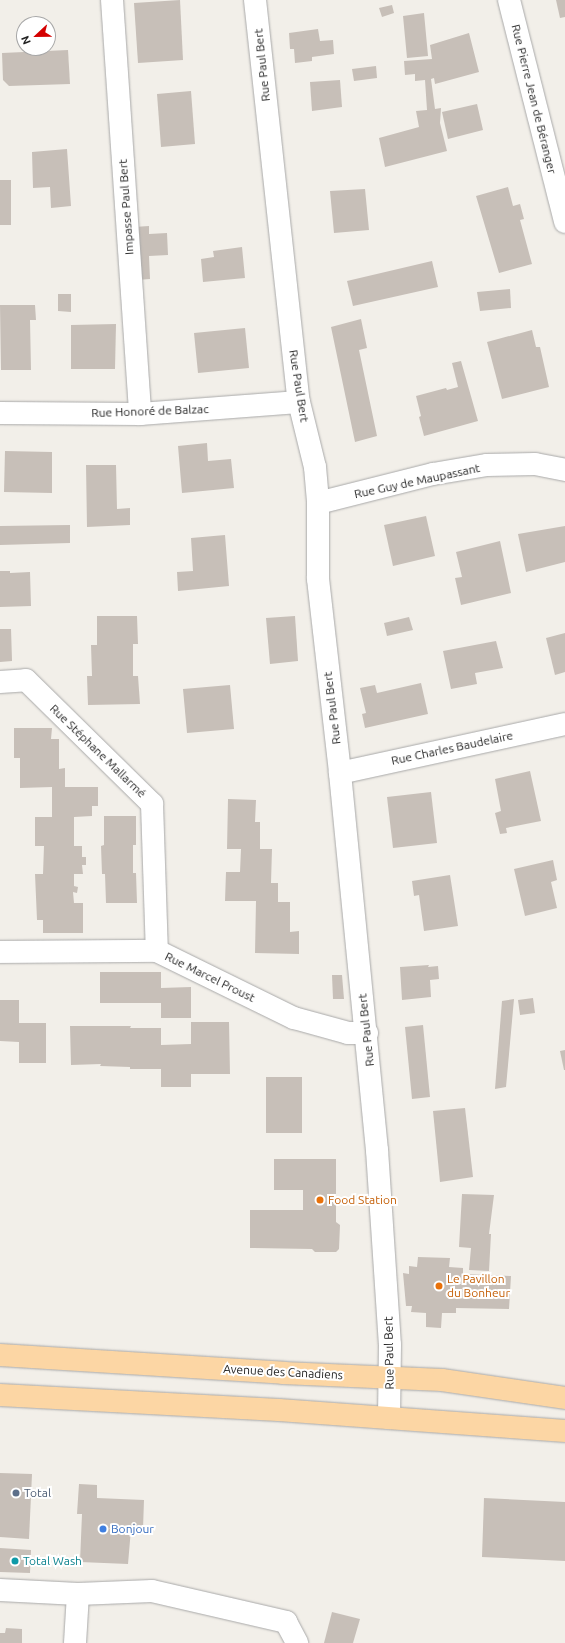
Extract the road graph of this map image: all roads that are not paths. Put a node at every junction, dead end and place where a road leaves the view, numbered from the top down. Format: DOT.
graph roads {
  1 [pos="112,0"];
  2 [pos="255,0"];
  3 [pos="509,0"];
  4 [pos="565,222"];
  5 [pos="299,402"];
  6 [pos="0,413"];
  7 [pos="140,414"];
  8 [pos="565,470"];
  9 [pos="318,503"];
  10 [pos="0,682"];
  11 [pos="565,724"];
  12 [pos="340,773"];
  13 [pos="158,951"];
  14 [pos="0,952"];
  15 [pos="367,1033"];
  16 [pos="0,1355"];
  17 [pos="390,1378"];
  18 [pos="0,1395"];
  19 [pos="565,1398"];
  20 [pos="389,1418"];
  21 [pos="565,1432"];
  22 [pos="0,1590"];
  23 [pos="78,1594"];
  24 [pos="75,1643"];
  25 [pos="297,1643"];
  1 -- 7 [label="street, Impasse Paul Bert"];
  2 -- 5 [label="street, Rue Paul Bert"];
  3 -- 4 [label="street, Rue Pierre Jean de Béranger"];
  5 -- 7 [label="street, Rue Honoré de Balzac"];
  5 -- 9 [label="street, Rue Paul Bert"];
  6 -- 7 [label="street, Rue Honoré de Balzac"];
  8 -- 9 [label="street, Rue Guy de Maupassant"];
  9 -- 12 [label="street, Rue Paul Bert"];
  10 -- 13 [label="street, Rue Stéphane Mallarmé"];
  11 -- 12 [label="street, Rue Charles Baudelaire"];
  12 -- 15 [label="street, Rue Paul Bert"];
  13 -- 14 [label="street, Rue Marcel Proust"];
  13 -- 15 [label="street, Rue Marcel Proust"];
  15 -- 17 [label="street, Rue Paul Bert"];
  16 -- 17 [label="main road, Avenue des Canadiens"];
  17 -- 19 [label="main road, Avenue des Canadiens"];
  17 -- 20 [label="street, Rue Paul Bert"];
  18 -- 20 [label="main road"];
  20 -- 21 [label="main road"];
  22 -- 23 [label="street"];
  23 -- 24 [label="street"];
  23 -- 25 [label="street"];
}
